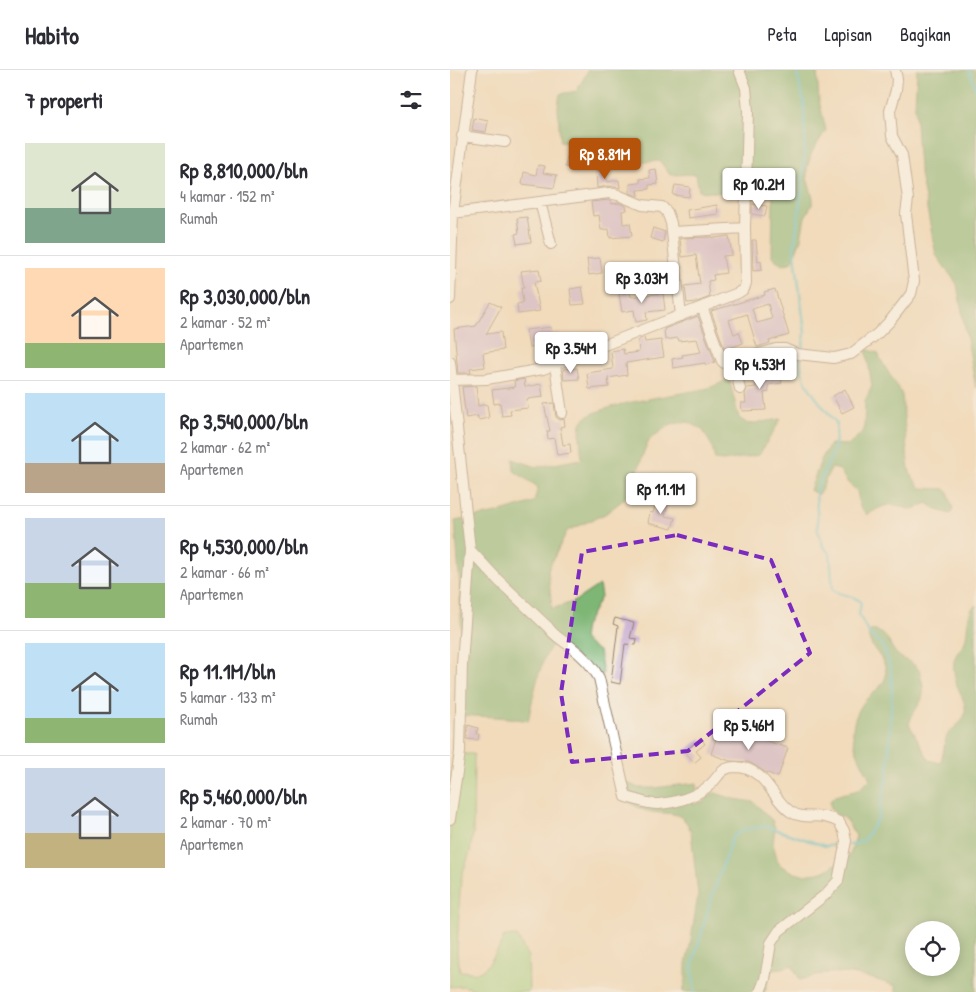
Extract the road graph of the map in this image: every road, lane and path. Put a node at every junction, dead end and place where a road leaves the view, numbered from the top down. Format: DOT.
graph roads {
  1 [pos="472,70"];
  2 [pos="739,70"];
  3 [pos="895,70"];
  4 [pos="462,136"];
  5 [pos="505,142"];
  6 [pos="455,158"];
  7 [pos="540,202"];
  8 [pos="452,219"];
  9 [pos="745,228"];
  10 [pos="672,232"];
  11 [pos="551,244"];
  12 [pos="450,299"];
  13 [pos="702,307"];
  14 [pos="681,316"];
  15 [pos="450,362"];
  16 [pos="734,362"];
  17 [pos="555,365"];
  18 [pos="452,380"];
  19 [pos="740,389"];
  20 [pos="562,413"];
  21 [pos="470,550"];
  22 [pos="450,819"];
  23 [pos="760,992"];
  1 -- 4 [label="street"];
  2 -- 9 [label="street"];
  3 -- 16 [label="street"];
  4 -- 5 [label="street"];
  4 -- 6 [label="street"];
  6 -- 8 [label="street"];
  7 -- 8 [label="street"];
  7 -- 10 [label="street"];
  7 -- 11 [label="street"];
  8 -- 12 [label="street"];
  9 -- 10 [label="street"];
  9 -- 13 [label="street"];
  10 -- 14 [label="street"];
  13 -- 14 [label="street"];
  13 -- 16 [label="street"];
  14 -- 17 [label="street"];
  15 -- 18 [label="street"];
  16 -- 19 [label="street"];
  17 -- 18 [label="street"];
  17 -- 20 [label="street"];
  18 -- 21 [label="street"];
  21 -- 22 [label="street"];
  21 -- 23 [label="street"];
}
